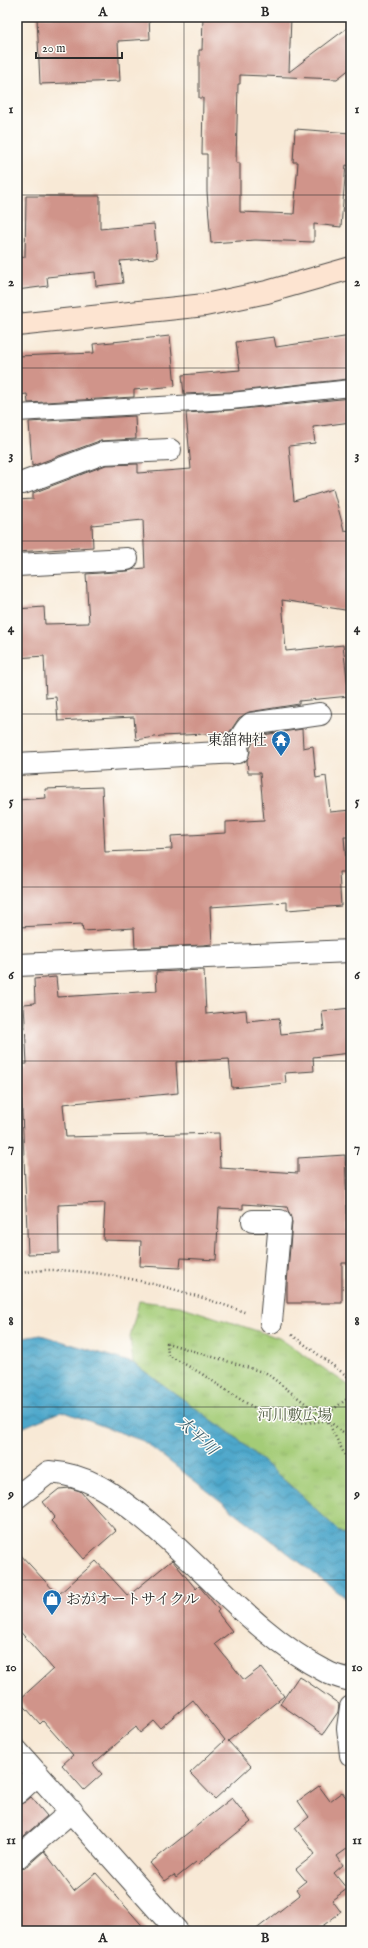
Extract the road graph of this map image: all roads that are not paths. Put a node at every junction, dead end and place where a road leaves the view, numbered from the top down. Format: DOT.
graph roads {
  1 [pos="351,268"];
  2 [pos="17,325"];
  3 [pos="351,388"];
  4 [pos="17,413"];
  5 [pos="170,450"];
  6 [pos="17,483"];
  7 [pos="127,559"];
  8 [pos="17,565"];
  9 [pos="320,714"];
  10 [pos="17,764"];
  11 [pos="351,951"];
  12 [pos="17,965"];
  13 [pos="252,1221"];
  14 [pos="271,1322"];
  15 [pos="17,1497"];
  16 [pos="351,1680"];
  17 [pos="351,1707"];
  18 [pos="17,1751"];
  19 [pos="351,1755"];
  20 [pos="38,1774"];
  21 [pos="17,1793"];
  22 [pos="72,1811"];
  23 [pos="17,1858"];
  24 [pos="177,1931"];
  1 -- 2 [label="street"];
  3 -- 4 [label="lane"];
  5 -- 6 [label="street"];
  7 -- 8 [label="street"];
  9 -- 10 [label="street"];
  11 -- 12 [label="street"];
  13 -- 14 [label="street"];
  15 -- 16 [label="street"];
  17 -- 19 [label="street"];
  18 -- 20 [label="street"];
  20 -- 21 [label="street"];
  20 -- 22 [label="street"];
  22 -- 23 [label="street"];
  22 -- 24 [label="street"];
}
